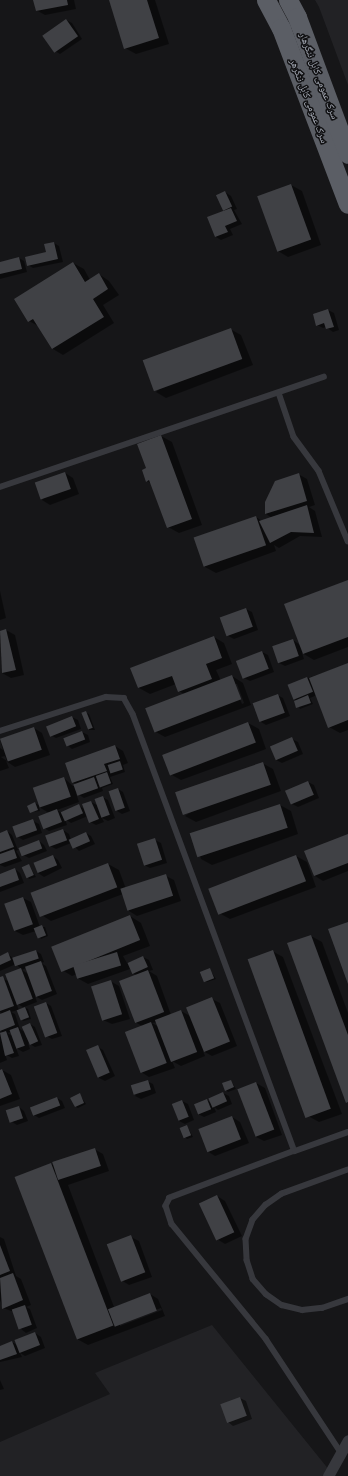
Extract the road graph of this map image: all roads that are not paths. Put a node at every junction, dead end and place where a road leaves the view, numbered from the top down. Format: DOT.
graph roads {
  1 [pos="266,0"];
  2 [pos="288,0"];
  3 [pos="348,154"];
  4 [pos="348,204"];
  5 [pos="324,377"];
  6 [pos="279,393"];
  7 [pos="1,485"];
  8 [pos="348,542"];
  9 [pos="0,731"];
  10 [pos="348,1132"];
  11 [pos="295,1151"];
  12 [pos="348,1170"];
  13 [pos="348,1298"];
  14 [pos="348,1440"];
  15 [pos="340,1451"];
  16 [pos="328,1476"];
  1 -- 4 [label="highway, سرک عمومی کابل ننگرهر"];
  2 -- 3 [label="highway, سرک عمومی کابل ننگرهار"];
  5 -- 6 [label="lane"];
  6 -- 7 [label="lane"];
  6 -- 8 [label="lane"];
  9 -- 11 [label="lane"];
  10 -- 11 [label="lane"];
  11 -- 15 [label="lane"];
  12 -- 13 [label="lane"];
  14 -- 15 [label="street"];
  15 -- 16 [label="street"];
}
